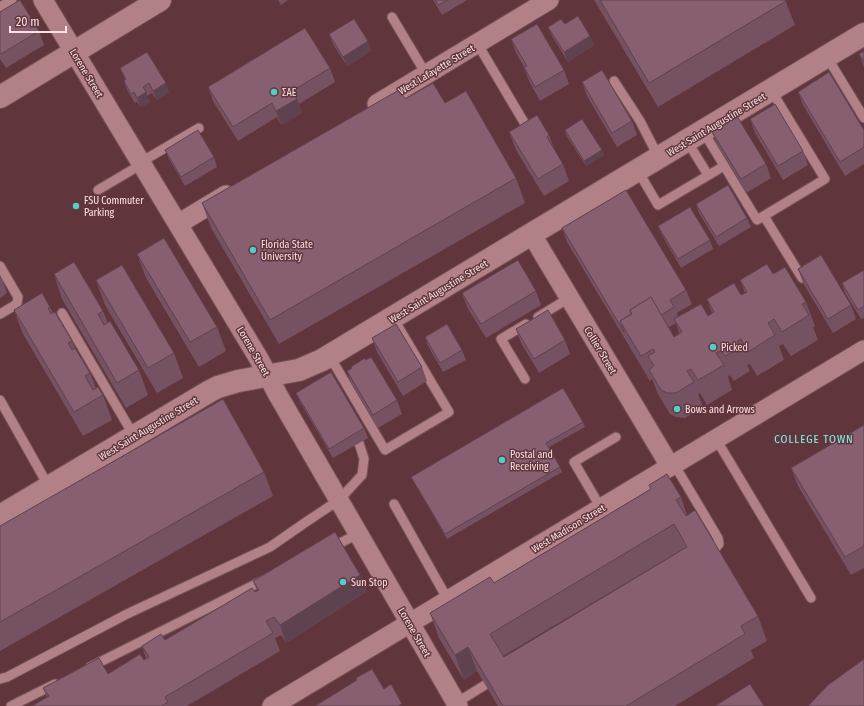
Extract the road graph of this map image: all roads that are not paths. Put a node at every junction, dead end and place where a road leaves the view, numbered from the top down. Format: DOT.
graph roads {
  1 [pos="12,0"];
  2 [pos="43,0"];
  3 [pos="160,0"];
  4 [pos="549,0"];
  5 [pos="0,7"];
  6 [pos="392,17"];
  7 [pos="864,34"];
  8 [pos="478,43"];
  9 [pos="74,52"];
  10 [pos="827,57"];
  11 [pos="426,74"];
  12 [pos="614,81"];
  13 [pos="771,90"];
  14 [pos="0,97"];
  15 [pos="359,115"];
  16 [pos="864,118"];
  17 [pos="524,124"];
  18 [pos="199,128"];
  19 [pos="695,136"];
  20 [pos="659,158"];
  21 [pos="141,163"];
  22 [pos="724,166"];
  23 [pos="638,171"];
  24 [pos="708,175"];
  25 [pos="238,188"];
  26 [pos="98,190"];
  27 [pos="764,216"];
  28 [pos="178,224"];
  29 [pos="532,235"];
  30 [pos="0,266"];
  31 [pos="802,278"];
  32 [pos="570,298"];
  33 [pos="62,313"];
  34 [pos="0,314"];
  35 [pos="393,318"];
  36 [pos="864,350"];
  37 [pos="318,363"];
  38 [pos="268,375"];
  39 [pos="525,379"];
  40 [pos="0,400"];
  41 [pos="348,424"];
  42 [pos="134,436"];
  43 [pos="616,437"];
  44 [pos="716,439"];
  45 [pos="672,465"];
  46 [pos="49,487"];
  47 [pos="339,500"];
  48 [pos="394,504"];
  49 [pos="601,508"];
  50 [pos="0,516"];
  51 [pos="358,534"];
  52 [pos="322,551"];
  53 [pos="713,551"];
  54 [pos="273,576"];
  55 [pos="811,598"];
  56 [pos="448,600"];
  57 [pos="410,623"];
  58 [pos="82,671"];
  59 [pos="0,679"];
  60 [pos="61,681"];
  61 [pos="485,686"];
  62 [pos="457,704"];
  63 [pos="11,706"];
  64 [pos="272,706"];
  1 -- 5 [label="lane"];
  2 -- 9 [label="street, Lorene Street"];
  3 -- 9 [label="main road"];
  4 -- 8 [label="street, West Lafayette Street"];
  6 -- 11 [label="lane"];
  7 -- 10 [label="main road, West Saint Augustine Street"];
  8 -- 11 [label="street, West Lafayette Street"];
  8 -- 17 [label="lane"];
  9 -- 14 [label="main road"];
  9 -- 21 [label="street, Lorene Street"];
  10 -- 13 [label="main road, West Saint Augustine Street"];
  10 -- 16 [label="lane"];
  11 -- 15 [label="street, West Lafayette Street"];
  12 -- 20 [label="lane"];
  13 -- 19 [label="main road, West Saint Augustine Street"];
  13 -- 27 [label="lane"];
  18 -- 21 [label="lane"];
  19 -- 20 [label="main road, West Saint Augustine Street"];
  19 -- 22 [label="lane"];
  19 -- 24 [label="lane"];
  20 -- 23 [label="main road, West Saint Augustine Street"];
  21 -- 26 [label="lane"];
  21 -- 28 [label="street, Lorene Street"];
  22 -- 24 [label="lane"];
  22 -- 27 [label="lane"];
  23 -- 24 [label="lane"];
  23 -- 29 [label="main road, West Saint Augustine Street"];
  25 -- 28 [label="street"];
  27 -- 31 [label="lane"];
  28 -- 38 [label="street, Lorene Street"];
  29 -- 32 [label="street, Collier Street"];
  29 -- 35 [label="main road, West Saint Augustine Street"];
  30 -- 34 [label="lane"];
  32 -- 39 [label="lane"];
  32 -- 45 [label="street, Collier Street"];
  33 -- 42 [label="lane"];
  35 -- 37 [label="main road, West Saint Augustine Street"];
  35 -- 37 [label="lane"];
  36 -- 44 [label="street, West Madison Street"];
  37 -- 38 [label="main road, West Saint Augustine Street"];
  38 -- 42 [label="main road, West Saint Augustine Street"];
  38 -- 47 [label="street, Lorene Street"];
  40 -- 46 [label="lane"];
  41 -- 47 [label="lane"];
  42 -- 46 [label="main road, West Saint Augustine Street"];
  43 -- 49 [label="lane"];
  44 -- 45 [label="street, West Madison Street"];
  44 -- 55 [label="lane"];
  45 -- 49 [label="street, West Madison Street"];
  45 -- 53 [label="lane"];
  46 -- 50 [label="main road, West Saint Augustine Street"];
  47 -- 51 [label="street, Lorene Street"];
  47 -- 59 [label="lane"];
  48 -- 56 [label="lane"];
  49 -- 56 [label="street, West Madison Street"];
  51 -- 52 [label="lane"];
  51 -- 57 [label="street, Lorene Street"];
  54 -- 58 [label="lane"];
  56 -- 57 [label="street, West Madison Street"];
  57 -- 62 [label="street, Lorene Street"];
  57 -- 64 [label="street, West Madison Street"];
  60 -- 63 [label="lane"];
  61 -- 62 [label="lane"];
}
